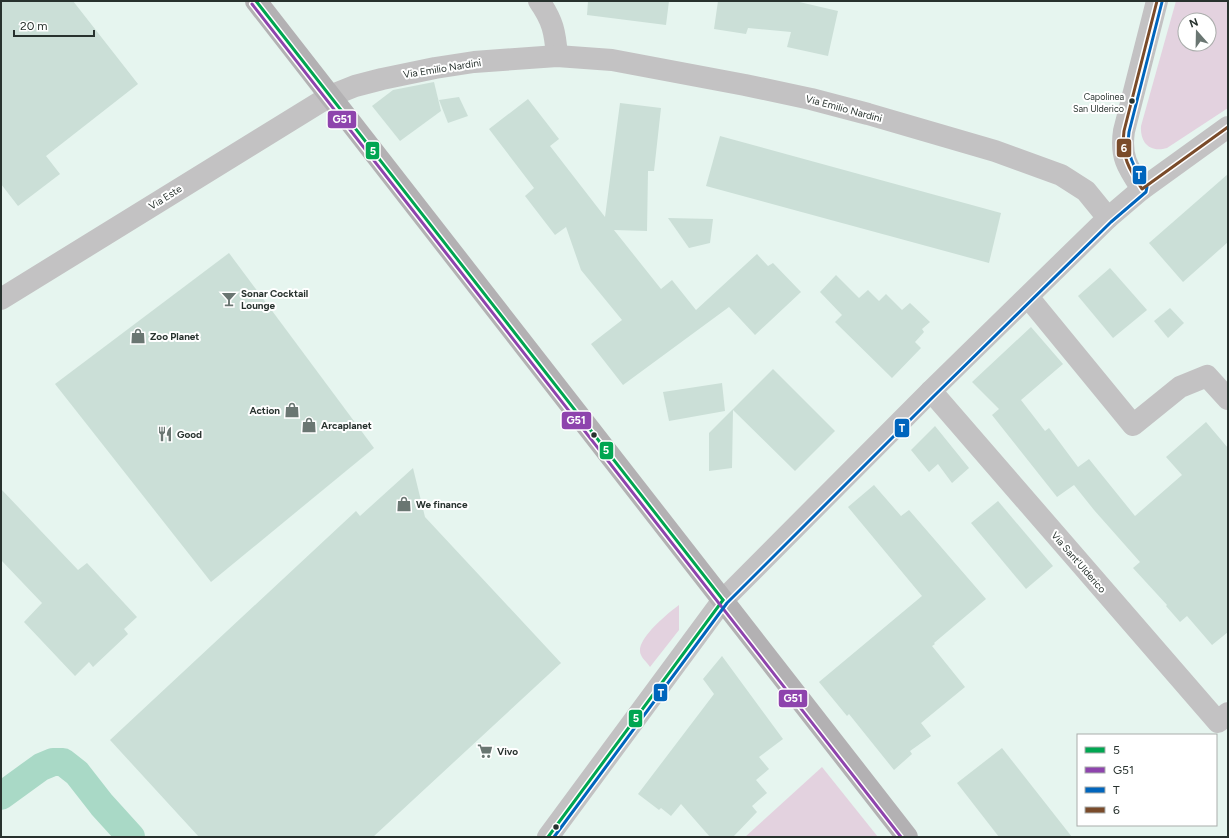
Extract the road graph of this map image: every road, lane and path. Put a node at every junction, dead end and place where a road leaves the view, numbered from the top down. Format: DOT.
graph roads {
  1 [pos="256,1"];
  2 [pos="539,1"];
  3 [pos="1157,1"];
  4 [pos="557,56"];
  5 [pos="330,96"];
  6 [pos="1228,127"];
  7 [pos="1142,189"];
  8 [pos="1108,218"];
  9 [pos="1028,297"];
  10 [pos="1,299"];
  11 [pos="931,391"];
  12 [pos="1228,399"];
  13 [pos="723,600"];
  14 [pos="1228,713"];
  15 [pos="548,837"];
  16 [pos="907,837"];
  1 -- 5 [label="main road"];
  2 -- 4 [label="street"];
  3 -- 7 [label="street"];
  4 -- 5 [label="street, Via Emilio Nardini"];
  4 -- 8 [label="street, Via Emilio Nardini"];
  5 -- 10 [label="street, Via Este"];
  5 -- 13 [label="main road"];
  6 -- 7 [label="street"];
  7 -- 8 [label="street"];
  8 -- 9 [label="street"];
  9 -- 11 [label="street"];
  9 -- 12 [label="street"];
  11 -- 13 [label="street"];
  11 -- 14 [label="street, Via Sant'Ulderico"];
  13 -- 15 [label="street"];
  13 -- 16 [label="main road"];
}
